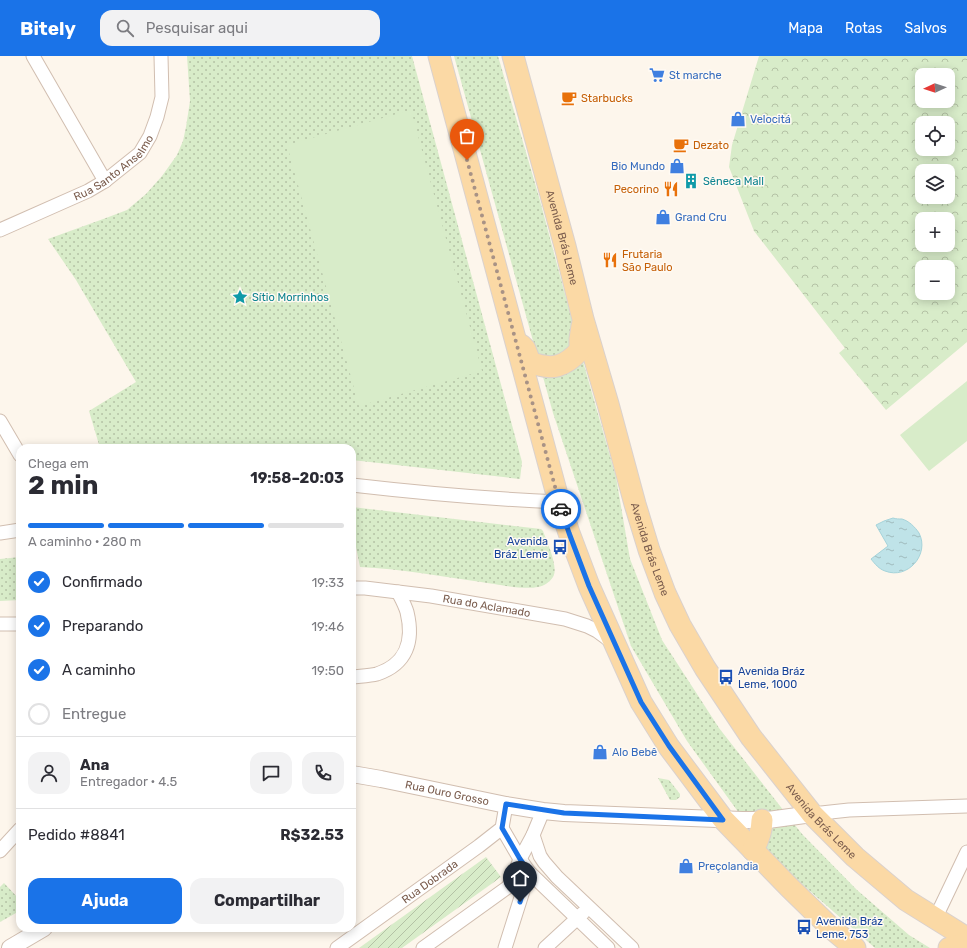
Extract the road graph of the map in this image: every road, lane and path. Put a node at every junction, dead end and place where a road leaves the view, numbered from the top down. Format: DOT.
graph roads {
  1 [pos="33,56"];
  2 [pos="161,56"];
  3 [pos="439,56"];
  4 [pos="513,56"];
  5 [pos="105,181"];
  6 [pos="0,230"];
  7 [pos="583,319"];
  8 [pos="515,339"];
  9 [pos="0,421"];
  10 [pos="16,448"];
  11 [pos="356,485"];
  12 [pos="559,502"];
  13 [pos="16,531"];
  14 [pos="0,533"];
  15 [pos="356,588"];
  16 [pos="398,592"];
  17 [pos="0,624"];
  18 [pos="16,624"];
  19 [pos="615,643"];
  20 [pos="356,676"];
  21 [pos="356,775"];
  22 [pos="506,804"];
  23 [pos="967,806"];
  24 [pos="543,810"];
  25 [pos="812,814"];
  26 [pos="723,820"];
  27 [pos="762,820"];
  28 [pos="502,828"];
  29 [pos="16,834"];
  30 [pos="533,835"];
  31 [pos="753,850"];
  32 [pos="0,851"];
  33 [pos="967,852"];
  34 [pos="520,859"];
  35 [pos="529,872"];
  36 [pos="590,908"];
  37 [pos="578,918"];
  38 [pos="935,919"];
  39 [pos="37,932"];
  40 [pos="967,938"];
  41 [pos="967,943"];
  42 [pos="10,948"];
  43 [pos="337,948"];
  44 [pos="423,948"];
  45 [pos="505,948"];
  46 [pos="544,948"];
  47 [pos="608,948"];
  48 [pos="632,948"];
  49 [pos="855,948"];
  50 [pos="949,948"];
  1 -- 5 [label="street"];
  2 -- 5 [label="street, Rua Santo Anselmo"];
  3 -- 8 [label="main road"];
  4 -- 7 [label="main road, Avenida Brás Leme"];
  5 -- 6 [label="street, Rua Santo Anselmo"];
  7 -- 8 [label="main road"];
  7 -- 25 [label="main road, Avenida Brás Leme"];
  8 -- 12 [label="main road"];
  9 -- 10 [label="street"];
  11 -- 12 [label="street"];
  12 -- 19 [label="main road"];
  13 -- 14 [label="street"];
  15 -- 16 [label="street, Rua do Aclamado"];
  16 -- 19 [label="street, Rua do Aclamado"];
  16 -- 20 [label="street"];
  17 -- 18 [label="street"];
  19 -- 26 [label="main road"];
  21 -- 22 [label="street, Rua Ouro Grosso"];
  22 -- 24 [label="street, Rua Ouro Grosso"];
  22 -- 28 [label="street"];
  23 -- 25 [label="street"];
  24 -- 26 [label="street, Rua Ouro Grosso"];
  24 -- 30 [label="street"];
  25 -- 27 [label="street, Rua Ouro Grosso"];
  25 -- 38 [label="main road, Avenida Brás Leme"];
  26 -- 27 [label="street, Rua Ouro Grosso"];
  26 -- 31 [label="main road"];
  27 -- 31 [label="main road"];
  28 -- 34 [label="street"];
  28 -- 43 [label="street, Rua Dobrada"];
  29 -- 32 [label="street"];
  30 -- 34 [label="street"];
  30 -- 36 [label="street"];
  31 -- 49 [label="main road"];
  33 -- 38 [label="street"];
  34 -- 35 [label="street"];
  34 -- 44 [label="street"];
  35 -- 37 [label="street"];
  35 -- 45 [label="street"];
  36 -- 37 [label="street"];
  36 -- 48 [label="street"];
  37 -- 46 [label="street"];
  37 -- 47 [label="street"];
  38 -- 40 [label="main road, Avenida Brás Leme"];
  39 -- 42 [label="street"];
  41 -- 50 [label="main road"];
}
